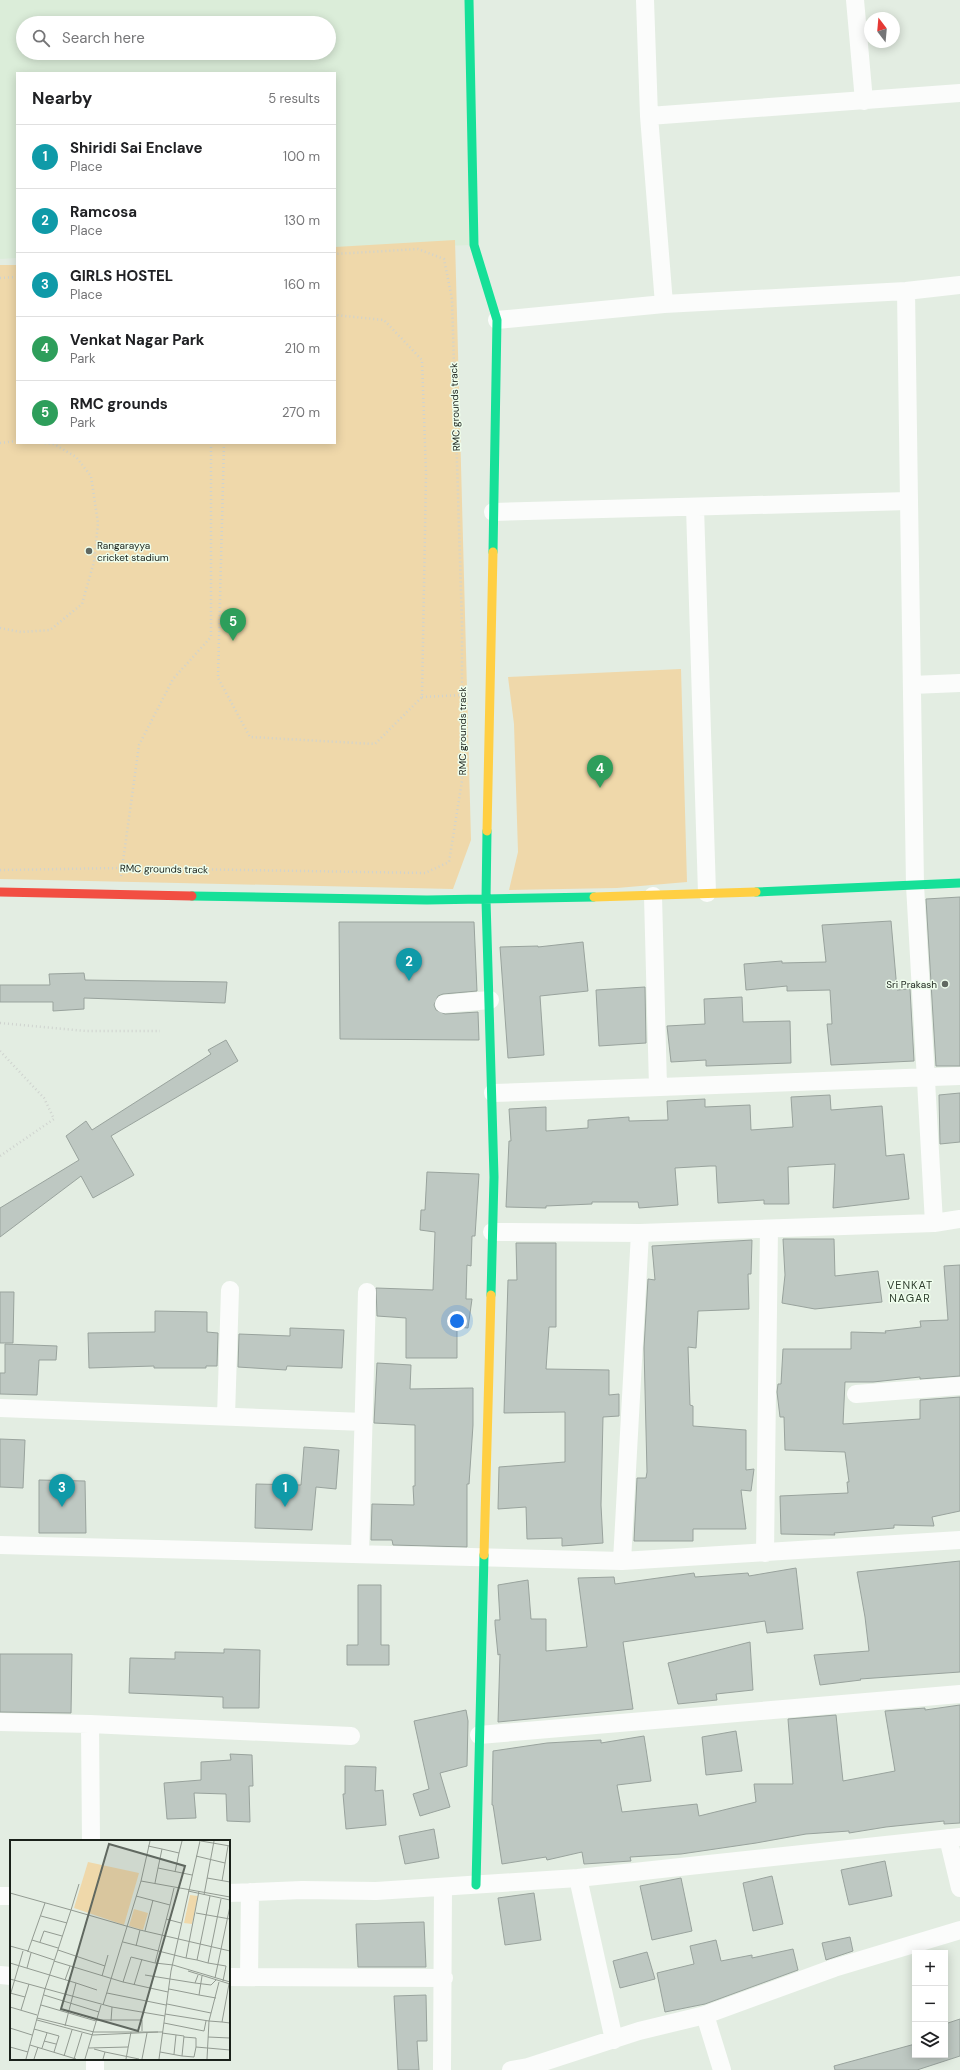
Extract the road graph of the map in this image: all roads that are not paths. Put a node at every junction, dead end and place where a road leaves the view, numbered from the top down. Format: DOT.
graph roads {
  1 [pos="469,0"];
  2 [pos="645,0"];
  3 [pos="855,0"];
  4 [pos="960,93"];
  5 [pos="864,100"];
  6 [pos="649,116"];
  7 [pos="960,285"];
  8 [pos="906,291"];
  9 [pos="664,304"];
  10 [pos="497,320"];
  11 [pos="909,501"];
  12 [pos="695,507"];
  13 [pos="493,512"];
  14 [pos="960,683"];
  15 [pos="912,685"];
  16 [pos="960,883"];
  17 [pos="915,885"];
  18 [pos="0,892"];
  19 [pos="707,894"];
  20 [pos="653,896"];
  21 [pos="486,900"];
  22 [pos="490,1000"];
  23 [pos="444,1004"];
  24 [pos="960,1076"];
  25 [pos="927,1077"];
  26 [pos="658,1087"];
  27 [pos="493,1093"];
  28 [pos="960,1219"];
  29 [pos="934,1223"];
  30 [pos="769,1229"];
  31 [pos="492,1232"];
  32 [pos="640,1233"];
  33 [pos="230,1290"];
  34 [pos="367,1292"];
  35 [pos="960,1386"];
  36 [pos="856,1394"];
  37 [pos="0,1408"];
  38 [pos="226,1416"];
  39 [pos="364,1422"];
  40 [pos="960,1540"];
  41 [pos="0,1545"];
  42 [pos="765,1552"];
  43 [pos="360,1554"];
  44 [pos="484,1557"];
  45 [pos="622,1560"];
  46 [pos="960,1694"];
  47 [pos="0,1722"];
  48 [pos="90,1724"];
  49 [pos="480,1735"];
  50 [pos="351,1736"];
  51 [pos="954,1838"];
  52 [pos="91,1840"];
  53 [pos="578,1878"];
  54 [pos="476,1885"];
  55 [pos="443,1888"];
  56 [pos="960,1888"];
  57 [pos="250,1892"];
  58 [pos="230,1893"];
  59 [pos="960,1930"];
  60 [pos="0,1975"];
  61 [pos="10,1976"];
  62 [pos="230,1977"];
  63 [pos="249,1977"];
  64 [pos="444,1978"];
  65 [pos="705,2014"];
  66 [pos="614,2040"];
  67 [pos="442,2070"];
  68 [pos="511,2070"];
  69 [pos="722,2070"];
  1 -- 10 [label="street"];
  2 -- 6 [label="street"];
  3 -- 5 [label="street"];
  4 -- 5 [label="street"];
  5 -- 6 [label="street"];
  6 -- 9 [label="street"];
  7 -- 8 [label="street"];
  8 -- 9 [label="street"];
  8 -- 11 [label="street"];
  9 -- 10 [label="street"];
  10 -- 13 [label="street"];
  11 -- 12 [label="street"];
  11 -- 15 [label="street"];
  12 -- 13 [label="street"];
  12 -- 19 [label="street"];
  13 -- 21 [label="street"];
  14 -- 15 [label="street"];
  15 -- 17 [label="street"];
  16 -- 17 [label="street"];
  17 -- 19 [label="street"];
  17 -- 25 [label="street"];
  18 -- 21 [label="street"];
  19 -- 20 [label="street"];
  20 -- 21 [label="street"];
  20 -- 26 [label="street"];
  21 -- 22 [label="street"];
  22 -- 23 [label="street"];
  22 -- 27 [label="street"];
  24 -- 25 [label="street"];
  25 -- 26 [label="street"];
  25 -- 29 [label="street"];
  26 -- 27 [label="street"];
  27 -- 31 [label="street"];
  28 -- 29 [label="street"];
  29 -- 30 [label="street"];
  30 -- 32 [label="street"];
  30 -- 42 [label="street"];
  31 -- 32 [label="street"];
  31 -- 44 [label="street"];
  32 -- 45 [label="street"];
  33 -- 38 [label="street"];
  34 -- 39 [label="street"];
  35 -- 36 [label="street"];
  37 -- 38 [label="street"];
  38 -- 39 [label="street"];
  39 -- 43 [label="street"];
  40 -- 42 [label="street"];
  41 -- 43 [label="street"];
  42 -- 45 [label="street"];
  43 -- 44 [label="street"];
  44 -- 45 [label="street"];
  44 -- 49 [label="street"];
  46 -- 49 [label="street"];
  47 -- 48 [label="street"];
  48 -- 50 [label="street"];
  48 -- 52 [label="street"];
  49 -- 54 [label="street"];
  51 -- 53 [label="street"];
  51 -- 56 [label="street"];
  53 -- 54 [label="street"];
  53 -- 66 [label="street"];
  54 -- 55 [label="street"];
  55 -- 57 [label="street"];
  55 -- 64 [label="street"];
  57 -- 58 [label="street"];
  57 -- 63 [label="street"];
  59 -- 65 [label="street"];
  60 -- 61 [label="street"];
  62 -- 63 [label="street"];
  63 -- 64 [label="street"];
  64 -- 67 [label="street"];
  65 -- 66 [label="street"];
  65 -- 69 [label="street"];
  66 -- 68 [label="street"];
}
